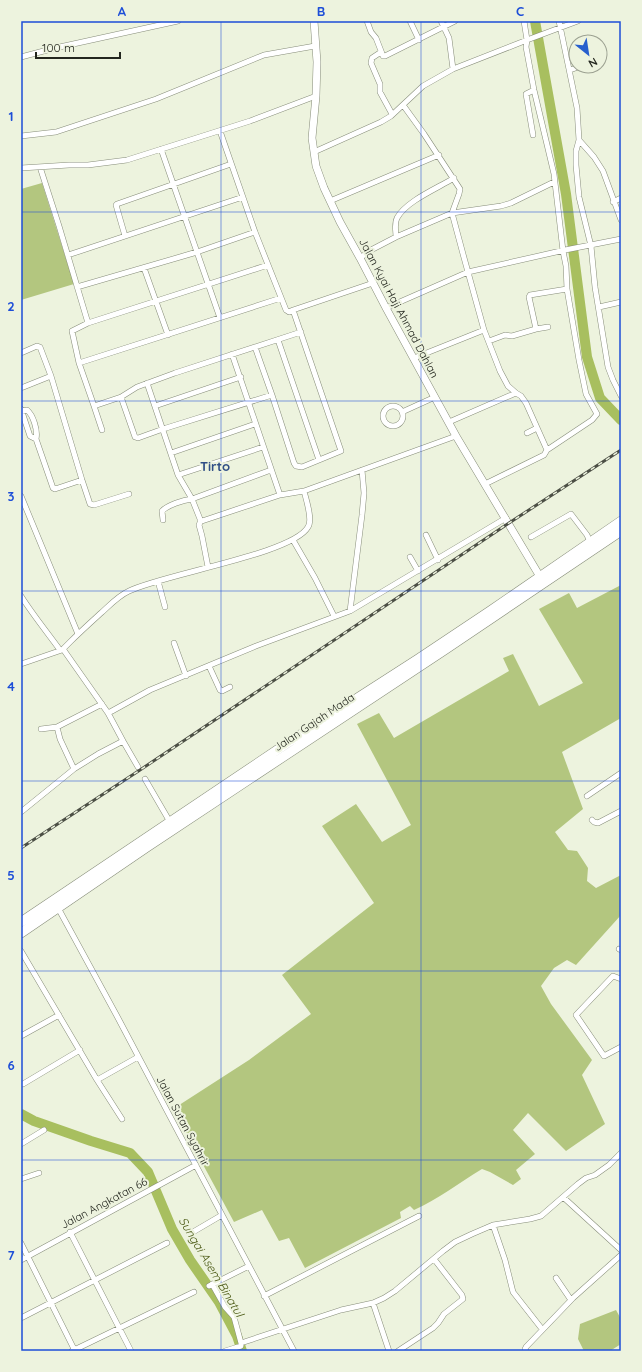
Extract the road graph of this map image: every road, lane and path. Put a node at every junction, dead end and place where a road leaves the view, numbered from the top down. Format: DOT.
graph roads {
  1 [pos="178,21"];
  2 [pos="314,21"];
  3 [pos="367,21"];
  4 [pos="410,21"];
  5 [pos="442,21"];
  6 [pos="455,21"];
  7 [pos="524,21"];
  8 [pos="559,21"];
  9 [pos="578,21"];
  10 [pos="444,27"];
  11 [pos="561,27"];
  12 [pos="528,39"];
  13 [pos="419,40"];
  14 [pos="315,46"];
  15 [pos="381,52"];
  16 [pos="21,58"];
  17 [pos="568,60"];
  18 [pos="453,69"];
  19 [pos="571,74"];
  20 [pos="534,90"];
  21 [pos="316,96"];
  22 [pos="403,105"];
  23 [pos="392,114"];
  24 [pos="220,131"];
  25 [pos="533,135"];
  26 [pos="21,136"];
  27 [pos="579,140"];
  28 [pos="161,149"];
  29 [pos="314,152"];
  30 [pos="439,155"];
  31 [pos="231,164"];
  32 [pos="40,167"];
  33 [pos="21,168"];
  34 [pos="454,178"];
  35 [pos="554,182"];
  36 [pos="173,184"];
  37 [pos="243,197"];
  38 [pos="621,198"];
  39 [pos="330,201"];
  40 [pos="613,202"];
  41 [pos="452,214"];
  42 [pos="185,217"];
  43 [pos="621,220"];
  44 [pos="255,232"];
  45 [pos="125,236"];
  46 [pos="396,237"];
  47 [pos="621,239"];
  48 [pos="591,246"];
  49 [pos="564,250"];
  50 [pos="197,252"];
  51 [pos="68,255"];
  52 [pos="360,258"];
  53 [pos="268,265"];
  54 [pos="144,268"];
  55 [pos="468,272"];
  56 [pos="373,283"];
  57 [pos="208,284"];
  58 [pos="77,287"];
  59 [pos="567,288"];
  60 [pos="281,298"];
  61 [pos="156,301"];
  62 [pos="621,302"];
  63 [pos="599,307"];
  64 [pos="386,308"];
  65 [pos="293,310"];
  66 [pos="220,318"];
  67 [pos="88,323"];
  68 [pos="548,327"];
  69 [pos="536,329"];
  70 [pos="484,330"];
  71 [pos="301,332"];
  72 [pos="168,335"];
  73 [pos="278,340"];
  74 [pos="489,340"];
  75 [pos="254,347"];
  76 [pos="21,353"];
  77 [pos="232,354"];
  78 [pos="414,358"];
  79 [pos="79,364"];
  80 [pos="51,376"];
  81 [pos="240,377"];
  82 [pos="147,383"];
  83 [pos="21,388"];
  84 [pos="516,393"];
  85 [pos="272,395"];
  86 [pos="621,396"];
  87 [pos="121,397"];
  88 [pos="435,397"];
  89 [pos="248,402"];
  90 [pos="94,406"];
  91 [pos="155,406"];
  92 [pos="22,410"];
  93 [pos="402,412"];
  94 [pos="449,422"];
  95 [pos="255,424"];
  96 [pos="537,428"];
  97 [pos="163,429"];
  98 [pos="102,430"];
  99 [pos="527,433"];
  100 [pos="456,436"];
  101 [pos="36,439"];
  102 [pos="263,447"];
  103 [pos="547,450"];
  104 [pos="171,453"];
  105 [pos="320,460"];
  106 [pos="271,470"];
  107 [pos="362,470"];
  108 [pos="178,475"];
  109 [pos="82,480"];
  110 [pos="485,484"];
  111 [pos="304,491"];
  112 [pos="129,494"];
  113 [pos="280,495"];
  114 [pos="21,496"];
  115 [pos="192,498"];
  116 [pos="506,518"];
  117 [pos="163,520"];
  118 [pos="201,520"];
  119 [pos="621,521"];
  120 [pos="621,531"];
  121 [pos="426,535"];
  122 [pos="531,537"];
  123 [pos="293,540"];
  124 [pos="590,542"];
  125 [pos="410,557"];
  126 [pos="438,560"];
  127 [pos="208,567"];
  128 [pos="418,571"];
  129 [pos="542,580"];
  130 [pos="158,581"];
  131 [pos="21,596"];
  132 [pos="165,607"];
  133 [pos="350,611"];
  134 [pos="492,614"];
  135 [pos="334,616"];
  136 [pos="78,634"];
  137 [pos="174,643"];
  138 [pos="61,650"];
  139 [pos="21,664"];
  140 [pos="209,666"];
  141 [pos="186,676"];
  142 [pos="230,687"];
  143 [pos="102,704"];
  144 [pos="108,713"];
  145 [pos="57,727"];
  146 [pos="42,728"];
  147 [pos="123,741"];
  148 [pos="138,767"];
  149 [pos="74,769"];
  150 [pos="621,773"];
  151 [pos="145,779"];
  152 [pos="587,796"];
  153 [pos="621,811"];
  154 [pos="21,812"];
  155 [pos="592,820"];
  156 [pos="170,822"];
  157 [pos="56,904"];
  158 [pos="21,922"];
  159 [pos="21,933"];
  160 [pos="21,951"];
  161 [pos="621,979"];
  162 [pos="59,1015"];
  163 [pos="21,1036"];
  164 [pos="621,1047"];
  165 [pos="80,1050"];
  166 [pos="138,1057"];
  167 [pos="97,1080"];
  168 [pos="23,1084"];
  169 [pos="122,1119"];
  170 [pos="44,1130"];
  171 [pos="21,1144"];
  172 [pos="621,1153"];
  173 [pos="196,1165"];
  174 [pos="39,1173"];
  175 [pos="21,1179"];
  176 [pos="562,1197"];
  177 [pos="222,1215"];
  178 [pos="419,1216"];
  179 [pos="494,1225"];
  180 [pos="70,1232"];
  181 [pos="193,1232"];
  182 [pos="21,1243"];
  183 [pos="167,1243"];
  184 [pos="621,1250"];
  185 [pos="621,1255"];
  186 [pos="28,1256"];
  187 [pos="434,1259"];
  188 [pos="21,1260"];
  189 [pos="249,1266"];
  190 [pos="556,1278"];
  191 [pos="95,1280"];
  192 [pos="194,1292"];
  193 [pos="264,1296"];
  194 [pos="571,1300"];
  195 [pos="50,1303"];
  196 [pos="373,1303"];
  197 [pos="21,1318"];
  198 [pos="120,1327"];
  199 [pos="542,1329"];
  200 [pos="282,1330"];
  201 [pos="241,1344"];
  202 [pos="229,1350"];
  203 [pos="74,1351"];
  204 [pos="131,1351"];
  205 [pos="294,1351"];
  206 [pos="389,1351"];
  207 [pos="398,1351"];
  208 [pos="526,1351"];
  1 -- 16 [label="street"];
  2 -- 14 [label="street, Jalan Kyai Haji Ahmad Dahlan"];
  3 -- 15 [label="street"];
  4 -- 13 [label="street"];
  5 -- 10 [label="street"];
  6 -- 10 [label="street"];
  7 -- 12 [label="street"];
  8 -- 11 [label="street"];
  9 -- 11 [label="street"];
  10 -- 13 [label="street"];
  10 -- 18 [label="street"];
  11 -- 12 [label="street"];
  11 -- 17 [label="street"];
  12 -- 18 [label="street"];
  12 -- 20 [label="street"];
  13 -- 15 [label="street"];
  14 -- 21 [label="street, Jalan Kyai Haji Ahmad Dahlan"];
  14 -- 26 [label="street"];
  15 -- 23 [label="street"];
  18 -- 22 [label="street"];
  19 -- 27 [label="street"];
  20 -- 25 [label="street"];
  20 -- 35 [label="street"];
  21 -- 24 [label="street"];
  21 -- 29 [label="street, Jalan Kyai Haji Ahmad Dahlan"];
  22 -- 23 [label="street"];
  22 -- 30 [label="street"];
  23 -- 29 [label="street"];
  24 -- 28 [label="street"];
  24 -- 31 [label="street"];
  27 -- 40 [label="street"];
  27 -- 48 [label="street"];
  28 -- 32 [label="street"];
  28 -- 36 [label="street"];
  29 -- 39 [label="street, Jalan Kyai Haji Ahmad Dahlan"];
  30 -- 34 [label="street"];
  30 -- 39 [label="street"];
  31 -- 36 [label="street"];
  31 -- 37 [label="street"];
  32 -- 33 [label="street"];
  32 -- 51 [label="street"];
  34 -- 41 [label="street"];
  34 -- 46 [label="street"];
  35 -- 41 [label="street"];
  35 -- 49 [label="street"];
  36 -- 42 [label="street"];
  36 -- 45 [label="street"];
  37 -- 42 [label="street"];
  37 -- 44 [label="street"];
  38 -- 40 [label="street"];
  39 -- 52 [label="street, Jalan Kyai Haji Ahmad Dahlan"];
  40 -- 43 [label="street"];
  41 -- 46 [label="street"];
  41 -- 55 [label="street"];
  42 -- 45 [label="street"];
  42 -- 50 [label="street"];
  44 -- 50 [label="street"];
  44 -- 53 [label="street"];
  45 -- 51 [label="street"];
  46 -- 52 [label="street"];
  47 -- 48 [label="street"];
  48 -- 49 [label="street"];
  48 -- 63 [label="street"];
  49 -- 55 [label="street"];
  49 -- 59 [label="street"];
  50 -- 54 [label="street"];
  50 -- 57 [label="street"];
  51 -- 58 [label="street"];
  52 -- 56 [label="street, Jalan Kyai Haji Ahmad Dahlan"];
  53 -- 57 [label="street"];
  53 -- 60 [label="street"];
  54 -- 58 [label="street"];
  54 -- 61 [label="street"];
  55 -- 64 [label="street"];
  55 -- 70 [label="street"];
  56 -- 64 [label="street, Jalan Kyai Haji Ahmad Dahlan"];
  56 -- 65 [label="street"];
  57 -- 61 [label="street"];
  57 -- 66 [label="street"];
  58 -- 67 [label="street"];
  59 -- 69 [label="street"];
  59 -- 103 [label="street"];
  60 -- 65 [label="street"];
  60 -- 66 [label="street"];
  61 -- 67 [label="street"];
  61 -- 72 [label="street"];
  62 -- 63 [label="street"];
  63 -- 86 [label="street"];
  64 -- 78 [label="street, Jalan Kyai Haji Ahmad Dahlan"];
  65 -- 71 [label="street"];
  66 -- 72 [label="street"];
  67 -- 79 [label="street"];
  68 -- 69 [label="street"];
  69 -- 74 [label="street"];
  70 -- 74 [label="street"];
  70 -- 78 [label="street"];
  71 -- 73 [label="street"];
  71 -- 105 [label="street"];
  72 -- 79 [label="street"];
  73 -- 75 [label="street"];
  73 -- 105 [label="street"];
  74 -- 84 [label="street"];
  75 -- 77 [label="street"];
  75 -- 85 [label="street"];
  76 -- 80 [label="street"];
  77 -- 81 [label="street"];
  77 -- 82 [label="street"];
  78 -- 88 [label="street, Jalan Kyai Haji Ahmad Dahlan"];
  79 -- 90 [label="street"];
  80 -- 83 [label="street"];
  80 -- 109 [label="street"];
  81 -- 89 [label="street"];
  81 -- 91 [label="street"];
  82 -- 87 [label="street"];
  82 -- 91 [label="street"];
  84 -- 94 [label="street"];
  84 -- 96 [label="street"];
  85 -- 89 [label="street"];
  85 -- 105 [label="street"];
  87 -- 90 [label="street"];
  87 -- 97 [label="street"];
  88 -- 93 [label="street"];
  88 -- 94 [label="street, Jalan Kyai Haji Ahmad Dahlan"];
  89 -- 95 [label="street"];
  89 -- 97 [label="street"];
  90 -- 98 [label="street"];
  91 -- 97 [label="street"];
  92 -- 101 [label="street"];
  92 -- 101 [label="street"];
  94 -- 100 [label="street, Jalan Kyai Haji Ahmad Dahlan"];
  95 -- 102 [label="street"];
  95 -- 104 [label="street"];
  96 -- 99 [label="street"];
  96 -- 103 [label="street"];
  97 -- 104 [label="street"];
  100 -- 107 [label="street"];
  100 -- 110 [label="street, Jalan Kyai Haji Ahmad Dahlan"];
  101 -- 109 [label="street"];
  102 -- 106 [label="street"];
  102 -- 108 [label="street"];
  103 -- 110 [label="street"];
  104 -- 108 [label="street"];
  106 -- 113 [label="street"];
  106 -- 115 [label="street"];
  107 -- 111 [label="street"];
  107 -- 133 [label="street"];
  108 -- 115 [label="street"];
  109 -- 112 [label="street"];
  110 -- 116 [label="street, Jalan Kyai Haji Ahmad Dahlan"];
  111 -- 113 [label="street"];
  111 -- 123 [label="street"];
  113 -- 118 [label="street"];
  114 -- 136 [label="street"];
  115 -- 117 [label="street"];
  115 -- 118 [label="street"];
  116 -- 126 [label="street"];
  116 -- 129 [label="street, Jalan Kyai Haji Ahmad Dahlan"];
  118 -- 127 [label="street"];
  119 -- 124 [label="highway, Jalan Gajah Mada"];
  120 -- 129 [label="highway, Jalan Gajah Mada"];
  121 -- 126 [label="street"];
  122 -- 124 [label="street"];
  123 -- 127 [label="street"];
  123 -- 135 [label="street"];
  124 -- 129 [label="highway, Jalan Gajah Mada"];
  125 -- 128 [label="street"];
  126 -- 128 [label="street"];
  127 -- 130 [label="street"];
  128 -- 133 [label="street"];
  129 -- 134 [label="highway, Jalan Gajah Mada"];
  130 -- 132 [label="street"];
  130 -- 136 [label="street"];
  131 -- 138 [label="street"];
  133 -- 135 [label="street"];
  134 -- 156 [label="highway, Jalan Gajah Mada"];
  134 -- 157 [label="highway, Jalan Gajah Mada"];
  135 -- 140 [label="street"];
  136 -- 138 [label="street"];
  137 -- 141 [label="street"];
  138 -- 139 [label="street"];
  138 -- 143 [label="street"];
  140 -- 141 [label="street"];
  140 -- 142 [label="street"];
  141 -- 144 [label="street"];
  143 -- 144 [label="street"];
  143 -- 145 [label="street"];
  144 -- 147 [label="street"];
  145 -- 146 [label="street"];
  145 -- 149 [label="street"];
  147 -- 148 [label="street"];
  147 -- 149 [label="street"];
  149 -- 154 [label="street"];
  150 -- 152 [label="street"];
  151 -- 156 [label="street"];
  153 -- 155 [label="street"];
  156 -- 157 [label="highway, Jalan Gajah Mada"];
  157 -- 158 [label="highway, Jalan Gajah Mada"];
  157 -- 159 [label="highway, Jalan Gajah Mada"];
  157 -- 166 [label="street, Jalan Sutan Syahrir"];
  160 -- 162 [label="street"];
  161 -- 164 [label="street"];
  162 -- 163 [label="street"];
  162 -- 165 [label="street"];
  165 -- 167 [label="street"];
  165 -- 168 [label="street"];
  166 -- 167 [label="street"];
  166 -- 173 [label="street, Jalan Sutan Syahrir"];
  167 -- 169 [label="street"];
  170 -- 171 [label="street"];
  172 -- 176 [label="street"];
  173 -- 177 [label="street, Jalan Sutan Syahrir"];
  173 -- 180 [label="street, Jalan Angkatan 66"];
  174 -- 175 [label="street"];
  176 -- 179 [label="street"];
  176 -- 184 [label="street"];
  177 -- 181 [label="street"];
  177 -- 189 [label="street, Jalan Sutan Syahrir"];
  178 -- 193 [label="street"];
  179 -- 187 [label="street"];
  179 -- 199 [label="street"];
  180 -- 186 [label="street, Jalan Angkatan 66"];
  180 -- 191 [label="street"];
  182 -- 186 [label="street"];
  183 -- 191 [label="street"];
  185 -- 194 [label="street"];
  186 -- 188 [label="street, Jalan Angkatan 66"];
  186 -- 195 [label="street"];
  187 -- 196 [label="street"];
  187 -- 207 [label="street"];
  189 -- 193 [label="street, Jalan Sutan Syahrir"];
  189 -- 201 [label="street"];
  190 -- 194 [label="street"];
  191 -- 195 [label="street"];
  191 -- 198 [label="street"];
  192 -- 198 [label="street"];
  193 -- 200 [label="street, Jalan Sutan Syahrir"];
  194 -- 199 [label="street"];
  195 -- 197 [label="street"];
  195 -- 203 [label="street"];
  196 -- 200 [label="street"];
  196 -- 206 [label="street"];
  198 -- 203 [label="street"];
  198 -- 204 [label="street"];
  199 -- 208 [label="street"];
  200 -- 201 [label="street"];
  200 -- 205 [label="street, Jalan Sutan Syahrir"];
  201 -- 202 [label="street"];
}
